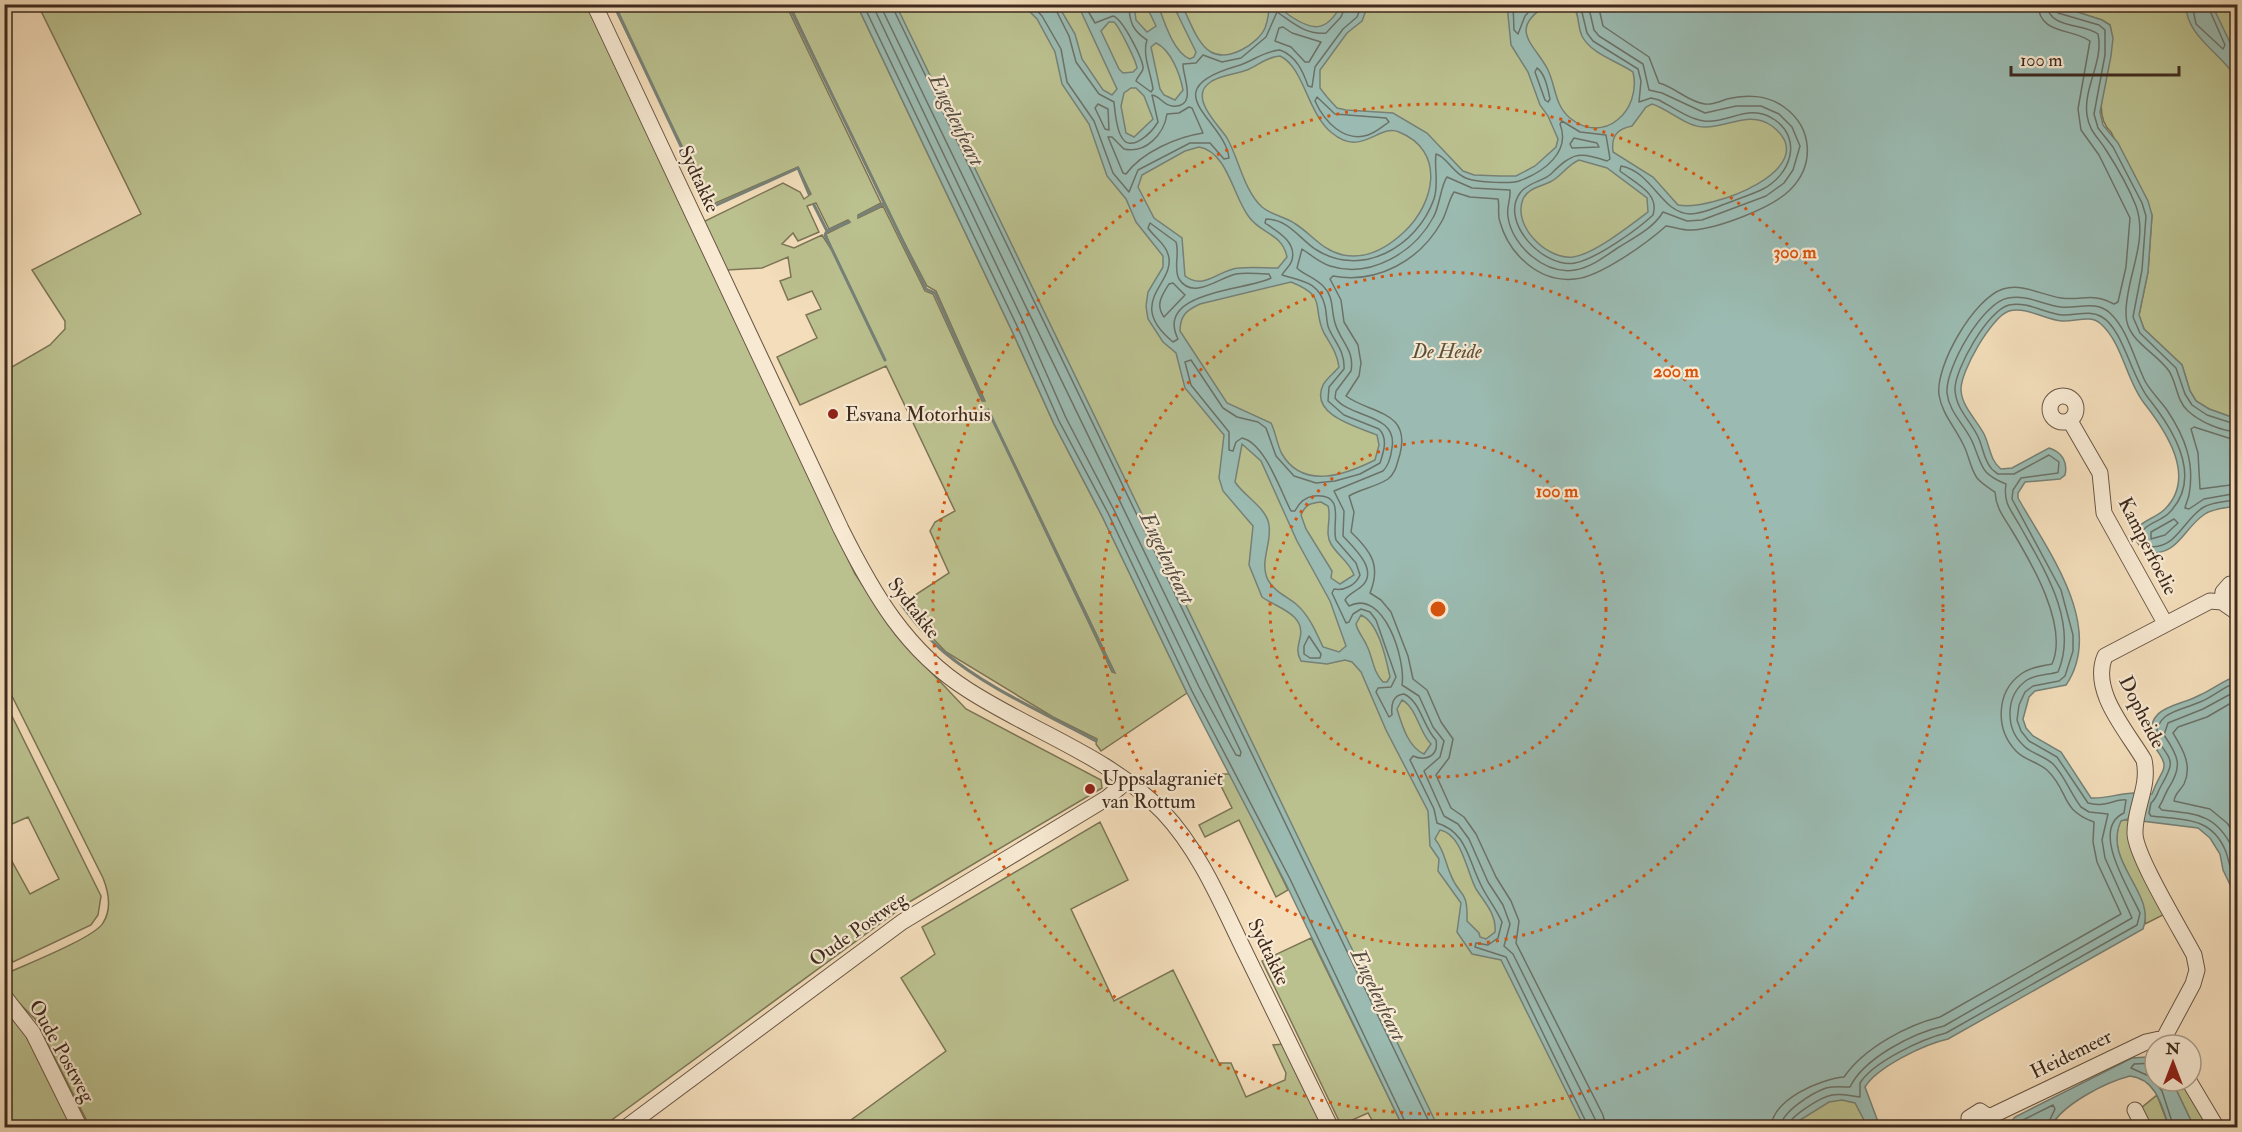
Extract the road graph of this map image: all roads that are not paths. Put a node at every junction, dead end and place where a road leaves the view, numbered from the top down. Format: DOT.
graph roads {
  1 [pos="594,4"];
  2 [pos="2070,421"];
  3 [pos="2238,584"];
  4 [pos="2222,602"];
  5 [pos="2238,613"];
  6 [pos="2165,623"];
  7 [pos="1127,782"];
  8 [pos="4,996"];
  9 [pos="2171,1033"];
  10 [pos="2143,1043"];
  11 [pos="2196,1093"];
  12 [pos="2135,1110"];
  13 [pos="1989,1122"];
  14 [pos="80,1128"];
  15 [pos="625,1128"];
  16 [pos="1330,1128"];
  17 [pos="1970,1128"];
  18 [pos="2144,1128"];
  19 [pos="2217,1128"];
  1 -- 7 [label="street, Sydtakke"];
  2 -- 6 [label="street, Kamperfoelie"];
  3 -- 4 [label="street"];
  4 -- 5 [label="street"];
  4 -- 6 [label="street, Dopheide"];
  6 -- 9 [label="street, Dopheide"];
  7 -- 15 [label="street, Oude Postweg"];
  7 -- 16 [label="street, Sydtakke"];
  8 -- 14 [label="street, Oude Postweg"];
  10 -- 13 [label="street, Heidemeer"];
  11 -- 19 [label="street"];
  12 -- 18 [label="street"];
  13 -- 17 [label="street, Heidemeer"];
}
